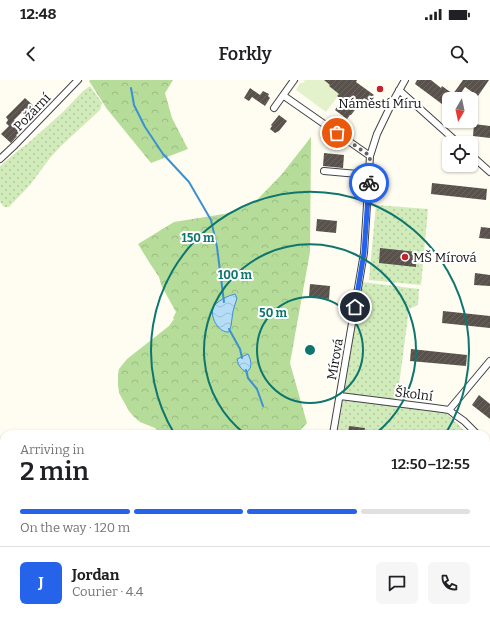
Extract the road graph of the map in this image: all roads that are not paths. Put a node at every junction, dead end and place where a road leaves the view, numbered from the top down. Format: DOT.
graph roads {
  1 [pos="78,80"];
  2 [pos="294,80"];
  3 [pos="405,80"];
  4 [pos="399,90"];
  5 [pos="284,96"];
  6 [pos="274,108"];
  7 [pos="450,136"];
  8 [pos="370,156"];
  9 [pos="0,159"];
  10 [pos="478,161"];
  11 [pos="324,171"];
  12 [pos="490,172"];
  13 [pos="369,175"];
  14 [pos="490,361"];
  15 [pos="340,396"];
  16 [pos="449,410"];
  17 [pos="334,430"];
  18 [pos="473,430"];
  1 -- 9 [label="street, Požární"];
  2 -- 5 [label="street"];
  3 -- 4 [label="street, Mírová"];
  4 -- 7 [label="street"];
  4 -- 8 [label="street, Mírová"];
  5 -- 6 [label="street"];
  5 -- 8 [label="street"];
  8 -- 13 [label="street, Mírová"];
  10 -- 12 [label="street"];
  11 -- 13 [label="street"];
  13 -- 15 [label="street, Mírová"];
  14 -- 16 [label="street"];
  15 -- 16 [label="street, Školní"];
  15 -- 17 [label="street, Mírová"];
  16 -- 18 [label="street, Školní"];
}
